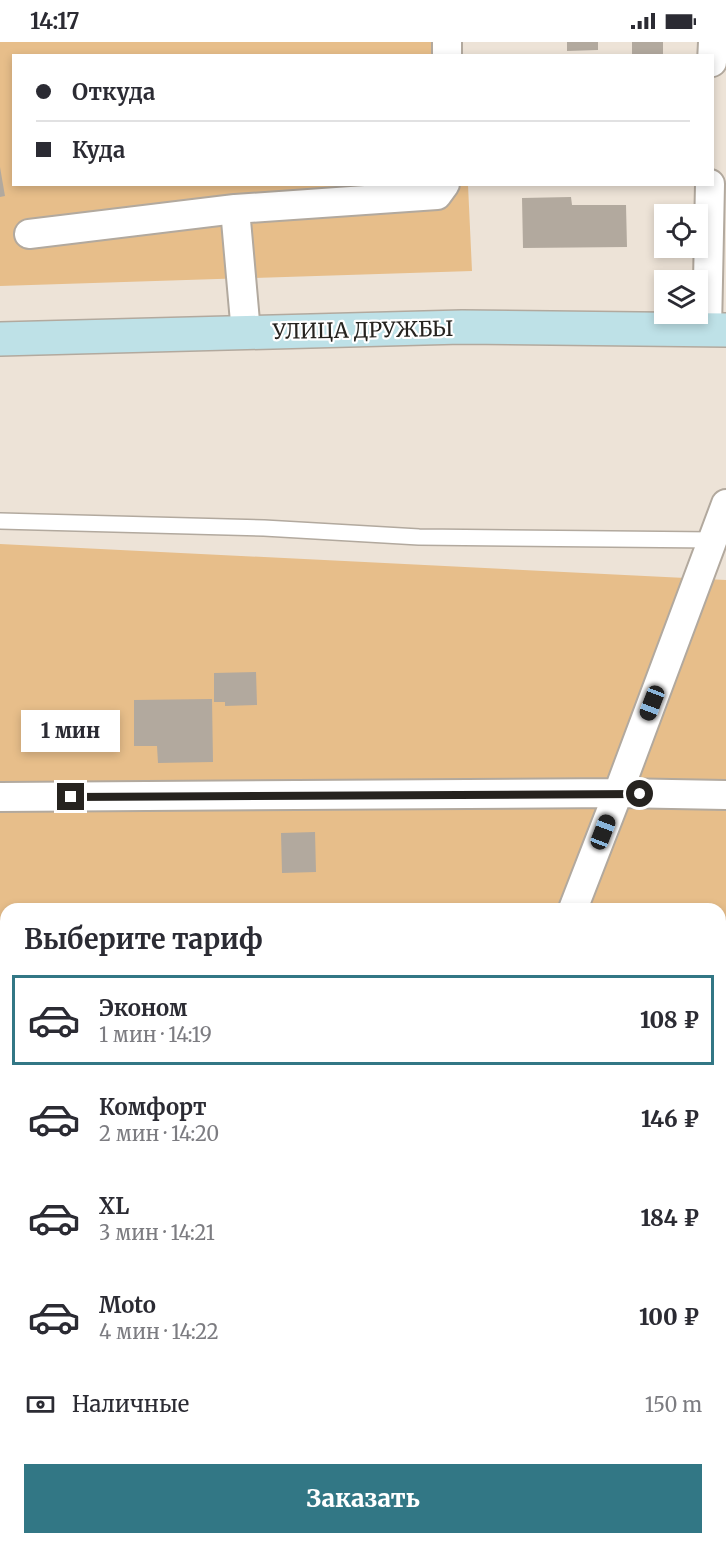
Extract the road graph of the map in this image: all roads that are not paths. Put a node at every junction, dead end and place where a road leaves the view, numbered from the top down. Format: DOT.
graph roads {
  1 [pos="444,186"];
  2 [pos="710,186"];
  3 [pos="235,209"];
  4 [pos="29,234"];
  5 [pos="717,276"];
  6 [pos="717,330"];
  7 [pos="246,333"];
  8 [pos="0,339"];
  9 [pos="726,504"];
  10 [pos="0,521"];
  11 [pos="712,540"];
  12 [pos="618,793"];
  13 [pos="726,795"];
  14 [pos="0,797"];
  15 [pos="575,903"];
  1 -- 3 [label="street"];
  2 -- 5 [label="street"];
  3 -- 4 [label="street"];
  3 -- 7 [label="street"];
  5 -- 6 [label="street"];
  6 -- 7 [label="main road, УЛИЦА ДРУЖБЫ"];
  7 -- 8 [label="main road, УЛИЦА ДРУЖБЫ"];
  9 -- 11 [label="street"];
  10 -- 11 [label="lane"];
  11 -- 12 [label="street"];
  12 -- 13 [label="street"];
  12 -- 14 [label="street"];
  12 -- 15 [label="street"];
}
